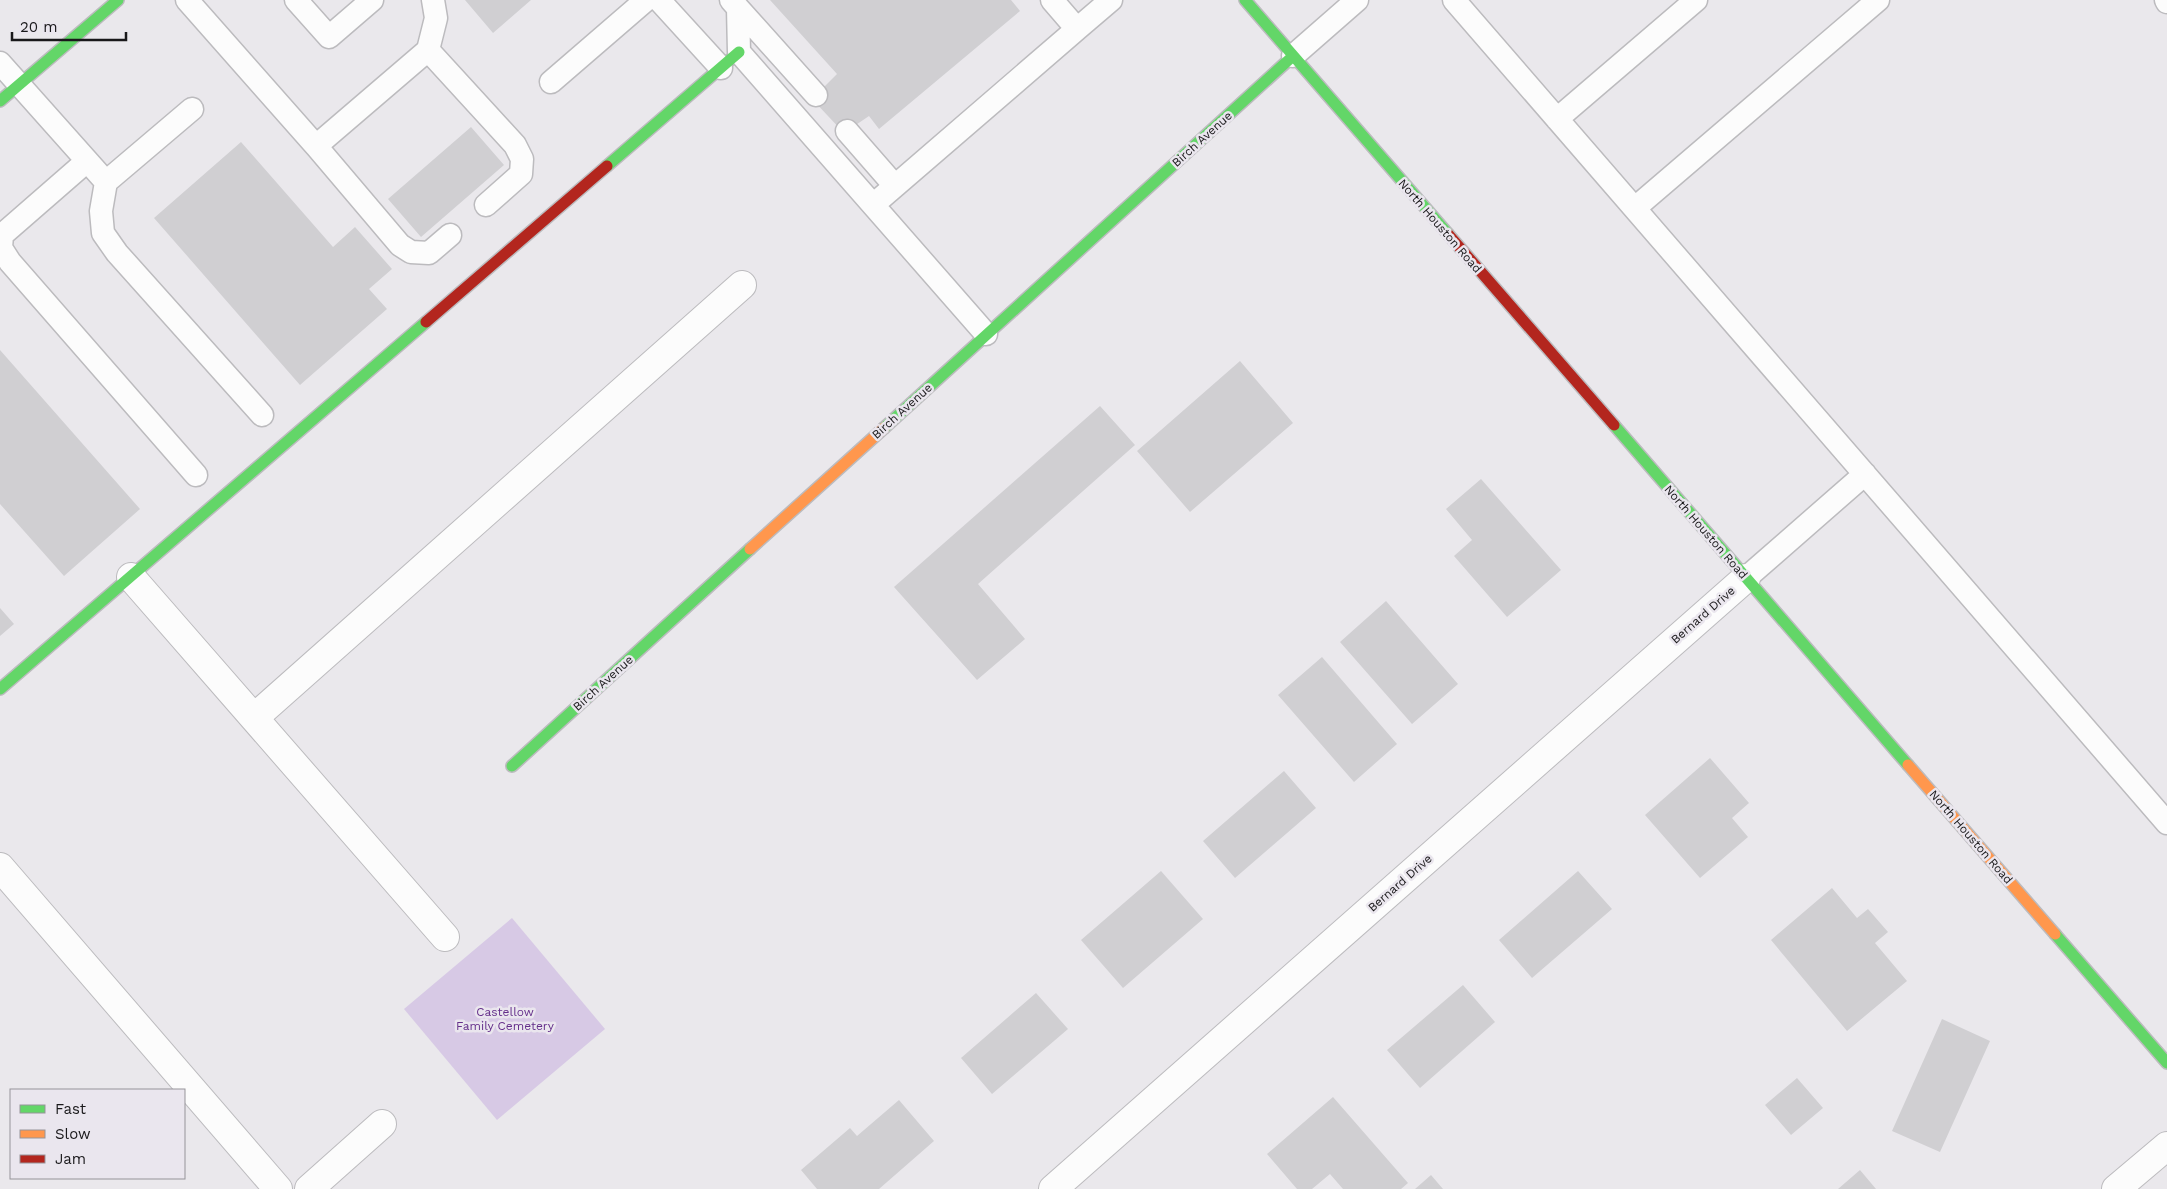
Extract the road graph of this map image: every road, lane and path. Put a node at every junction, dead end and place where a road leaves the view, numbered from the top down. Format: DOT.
graph roads {
  1 [pos="187,0"];
  2 [pos="296,0"];
  3 [pos="372,0"];
  4 [pos="433,0"];
  5 [pos="646,0"];
  6 [pos="659,0"];
  7 [pos="1052,0"];
  8 [pos="1112,0"];
  9 [pos="1245,0"];
  10 [pos="1358,0"];
  11 [pos="1696,0"];
  12 [pos="1878,0"];
  13 [pos="1459,2"];
  14 [pos="105,4"];
  15 [pos="734,4"];
  16 [pos="1077,28"];
  17 [pos="428,50"];
  18 [pos="739,52"];
  19 [pos="1293,56"];
  20 [pos="0,63"];
  21 [pos="721,68"];
  22 [pos="551,82"];
  23 [pos="19,84"];
  24 [pos="816,96"];
  25 [pos="0,101"];
  26 [pos="192,109"];
  27 [pos="1558,119"];
  28 [pos="847,131"];
  29 [pos="316,146"];
  30 [pos="87,161"];
  31 [pos="106,182"];
  32 [pos="895,186"];
  33 [pos="486,205"];
  34 [pos="873,205"];
  35 [pos="1635,208"];
  36 [pos="450,235"];
  37 [pos="742,285"];
  38 [pos="986,334"];
  39 [pos="262,415"];
  40 [pos="1865,474"];
  41 [pos="196,475"];
  42 [pos="131,578"];
  43 [pos="1746,578"];
  44 [pos="0,689"];
  45 [pos="255,718"];
  46 [pos="512,766"];
  47 [pos="2167,823"];
  48 [pos="0,867"];
  49 [pos="445,936"];
  50 [pos="2167,1063"];
  51 [pos="382,1124"];
  52 [pos="2167,1146"];
  53 [pos="278,1189"];
  54 [pos="309,1189"];
  55 [pos="1054,1189"];
  56 [pos="2116,1189"];
  1 -- 29 [label="lane"];
  2 -- 3 [label="lane"];
  4 -- 17 [label="lane"];
  5 -- 22 [label="lane"];
  6 -- 21 [label="lane"];
  7 -- 16 [label="lane"];
  8 -- 16 [label="lane"];
  9 -- 19 [label="street, North Houston Road"];
  10 -- 19 [label="lane"];
  11 -- 27 [label="lane"];
  12 -- 35 [label="lane"];
  13 -- 27 [label="lane"];
  14 -- 23 [label="street"];
  15 -- 18 [label="lane"];
  15 -- 24 [label="lane"];
  16 -- 32 [label="lane"];
  17 -- 29 [label="lane"];
  17 -- 33 [label="lane"];
  18 -- 21 [label="street"];
  18 -- 34 [label="lane"];
  19 -- 38 [label="street, Birch Avenue"];
  19 -- 43 [label="street, North Houston Road"];
  20 -- 23 [label="lane"];
  21 -- 42 [label="street"];
  23 -- 25 [label="street"];
  23 -- 30 [label="lane"];
  26 -- 31 [label="lane"];
  27 -- 35 [label="lane"];
  28 -- 32 [label="lane"];
  29 -- 36 [label="lane"];
  30 -- 31 [label="lane"];
  30 -- 41 [label="lane"];
  31 -- 39 [label="lane"];
  32 -- 34 [label="lane"];
  34 -- 38 [label="lane"];
  35 -- 40 [label="lane"];
  37 -- 45 [label="street"];
  38 -- 46 [label="street, Birch Avenue"];
  40 -- 43 [label="lane"];
  40 -- 47 [label="lane"];
  42 -- 44 [label="street"];
  42 -- 45 [label="street"];
  43 -- 50 [label="street, North Houston Road"];
  43 -- 55 [label="street, Bernard Drive"];
  45 -- 49 [label="street"];
  48 -- 53 [label="street"];
  51 -- 54 [label="street"];
  52 -- 56 [label="street"];
}
